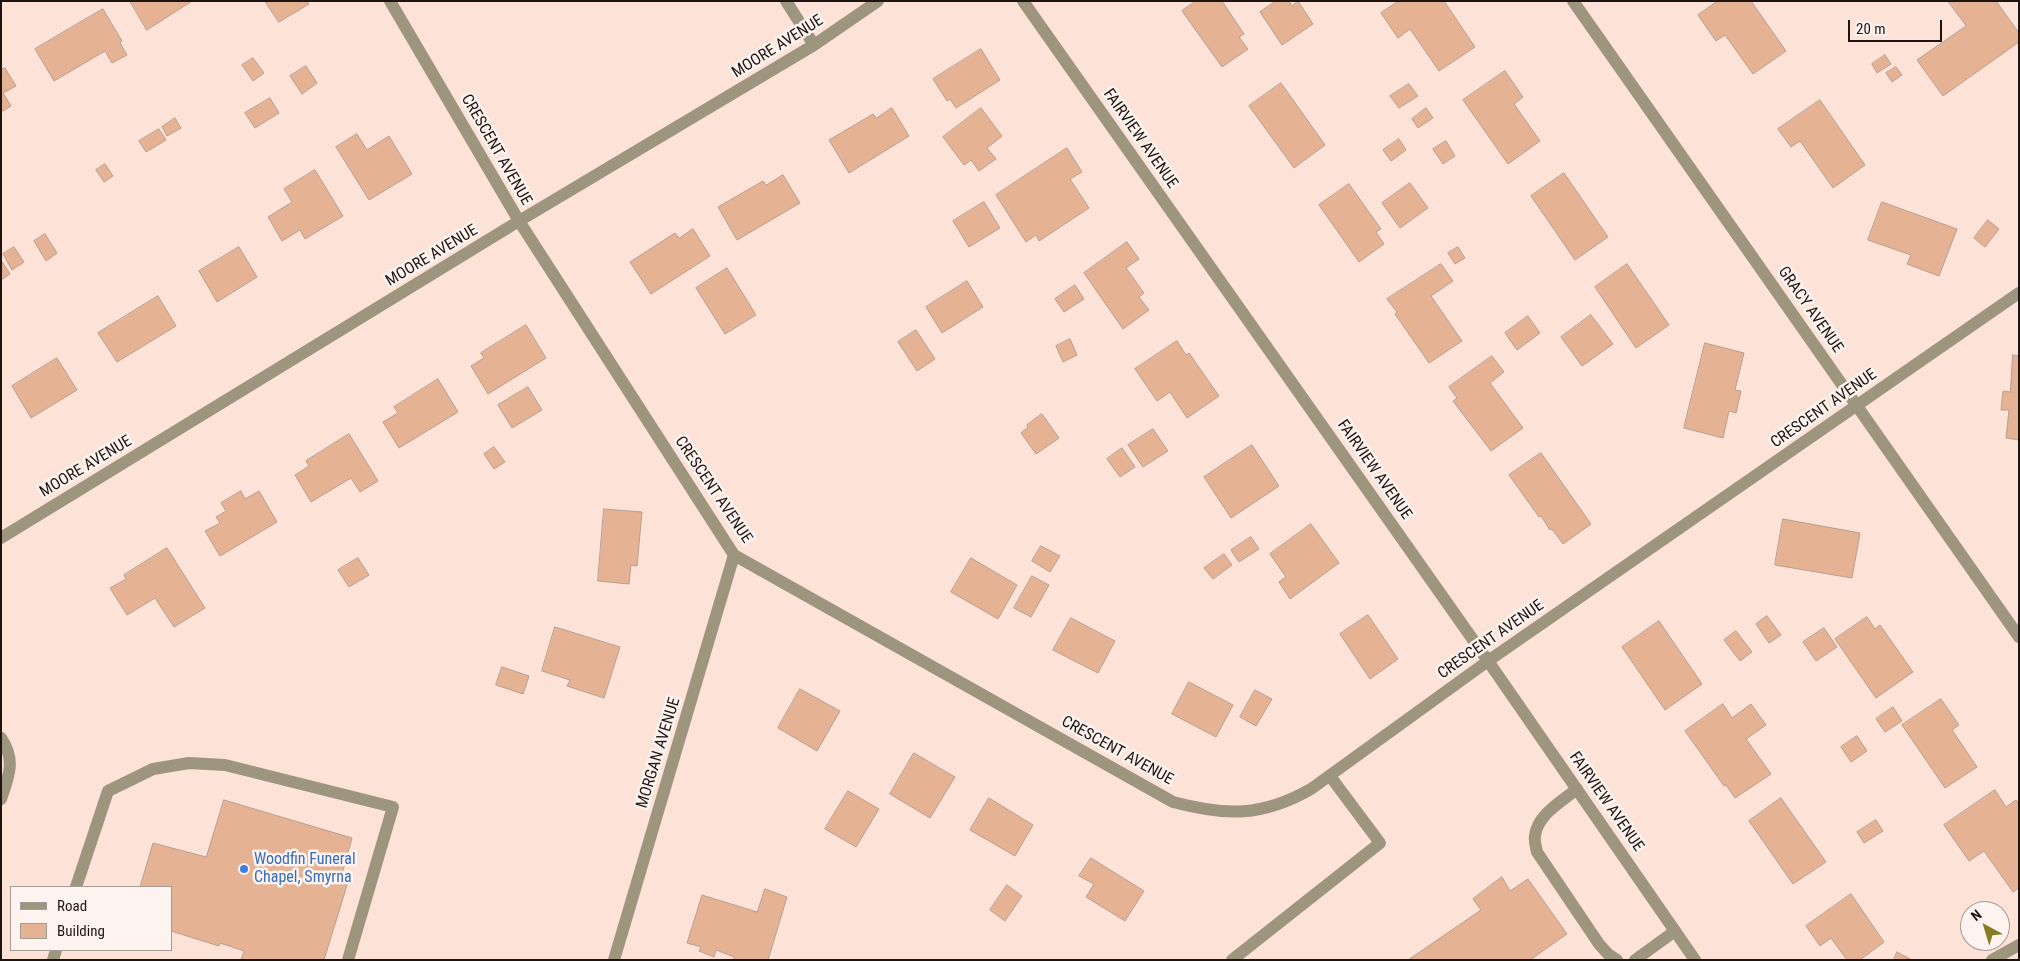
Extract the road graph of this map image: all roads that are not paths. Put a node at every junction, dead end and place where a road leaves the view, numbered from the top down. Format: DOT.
graph roads {
  1 [pos="390,1"];
  2 [pos="786,1"];
  3 [pos="878,1"];
  4 [pos="1023,1"];
  5 [pos="1574,1"];
  6 [pos="814,45"];
  7 [pos="520,221"];
  8 [pos="2019,293"];
  9 [pos="1857,406"];
  10 [pos="1,538"];
  11 [pos="734,555"];
  12 [pos="2019,637"];
  13 [pos="1488,660"];
  14 [pos="5,743"];
  15 [pos="1330,776"];
  16 [pos="1577,789"];
  17 [pos="1,799"];
  18 [pos="76,886"];
  19 [pos="1675,931"];
  20 [pos="2019,945"];
  21 [pos="348,960"];
  22 [pos="614,960"];
  23 [pos="1232,960"];
  24 [pos="1617,960"];
  25 [pos="1635,960"];
  26 [pos="1695,960"];
  27 [pos="1992,960"];
  1 -- 7 [label="street, CRESCENT AVENUE"];
  2 -- 6 [label="street"];
  3 -- 6 [label="street, MOORE AVENUE"];
  4 -- 13 [label="street, FAIRVIEW AVENUE"];
  5 -- 9 [label="street, GRACY AVENUE"];
  6 -- 7 [label="street, MOORE AVENUE"];
  7 -- 10 [label="street, MOORE AVENUE"];
  7 -- 11 [label="street, CRESCENT AVENUE"];
  8 -- 9 [label="street, CRESCENT AVENUE"];
  9 -- 12 [label="street, GRACY AVENUE"];
  9 -- 13 [label="street, CRESCENT AVENUE"];
  11 -- 15 [label="street, CRESCENT AVENUE"];
  11 -- 22 [label="street, MORGAN AVENUE"];
  13 -- 15 [label="street, CRESCENT AVENUE"];
  13 -- 16 [label="street, FAIRVIEW AVENUE"];
  14 -- 17 [label="street"];
  15 -- 23 [label="street"];
  16 -- 19 [label="street, FAIRVIEW AVENUE"];
  16 -- 24 [label="street"];
  18 -- 21 [label="street"];
  19 -- 25 [label="street"];
  19 -- 26 [label="street, FAIRVIEW AVENUE"];
  20 -- 27 [label="street"];
}
